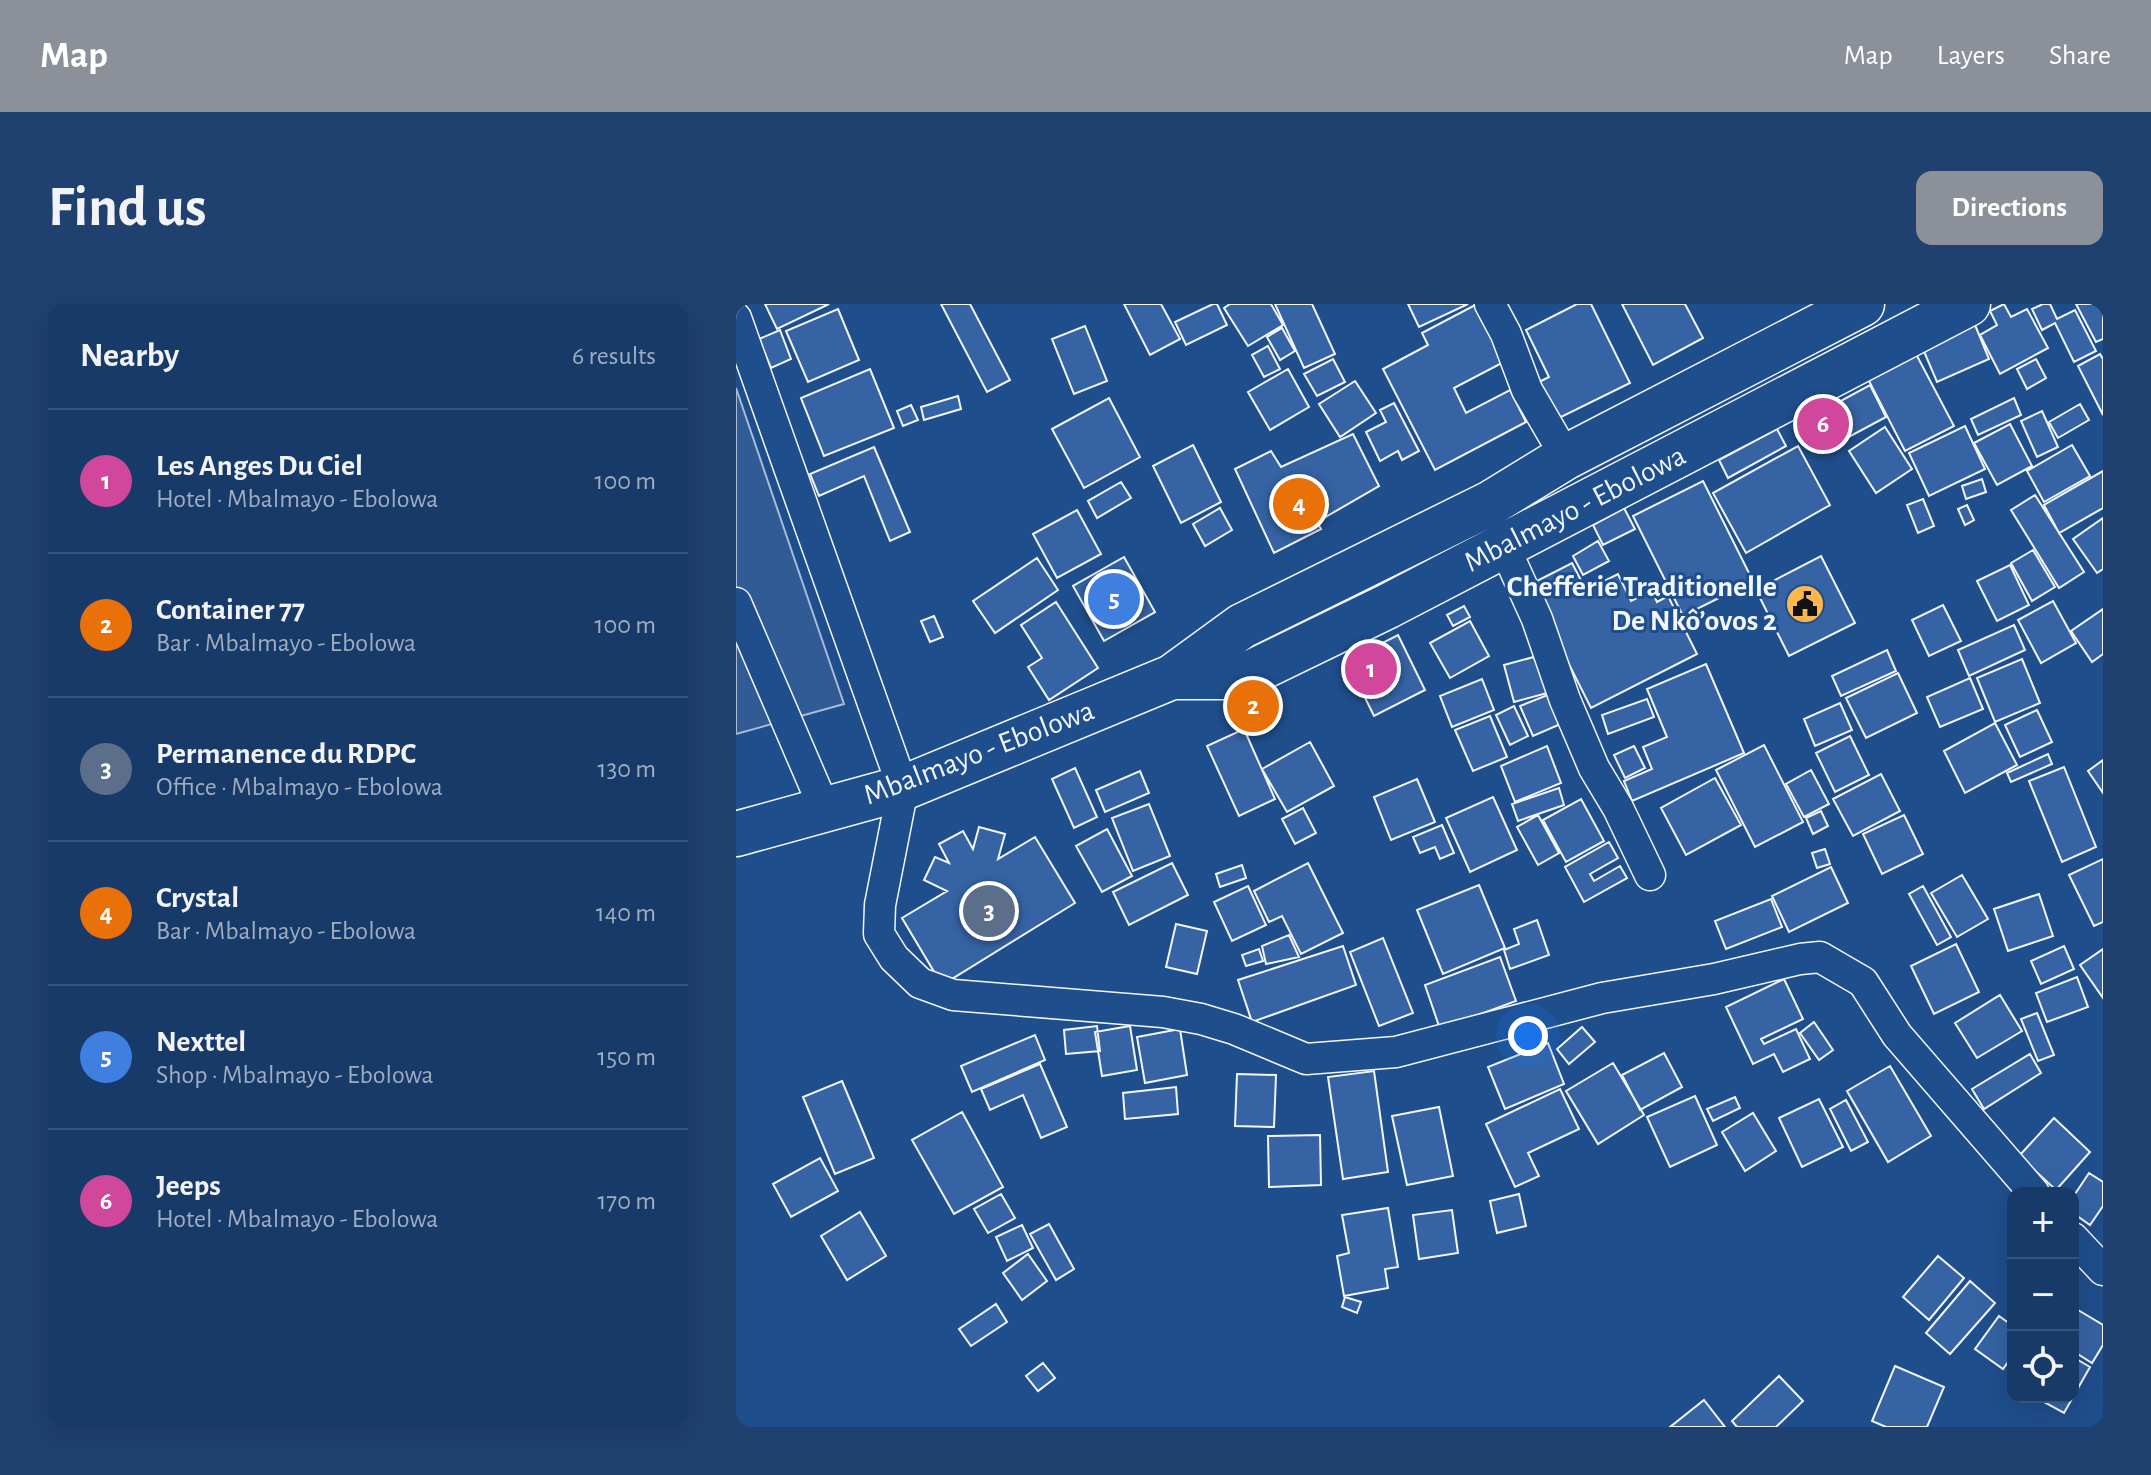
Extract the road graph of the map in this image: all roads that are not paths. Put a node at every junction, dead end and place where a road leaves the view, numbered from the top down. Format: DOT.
graph roads {
  1 [pos="1490,304"];
  2 [pos="1862,304"];
  3 [pos="1968,304"];
  4 [pos="736,318"];
  5 [pos="1566,457"];
  6 [pos="1504,546"];
  7 [pos="736,603"];
  8 [pos="1172,677"];
  9 [pos="903,788"];
  10 [pos="825,810"];
  11 [pos="736,834"];
  12 [pos="1650,875"];
  13 [pos="2029,1187"];
  14 [pos="2079,1244"];
  15 [pos="2103,1270"];
  1 -- 5 [label="street"];
  2 -- 5 [label="highway, Mbalmayo - Ebolowa"];
  3 -- 6 [label="highway, Mbalmayo - Ebolowa"];
  4 -- 9 [label="street"];
  5 -- 8 [label="highway, Mbalmayo - Ebolowa"];
  6 -- 8 [label="highway, Mbalmayo - Ebolowa"];
  6 -- 12 [label="street"];
  7 -- 10 [label="street"];
  8 -- 9 [label="highway, Mbalmayo - Ebolowa"];
  9 -- 10 [label="highway, Mbalmayo - Ebolowa"];
  9 -- 13 [label="street"];
  10 -- 11 [label="highway, Mbalmayo - Ebolowa"];
  14 -- 15 [label="street"];
}
